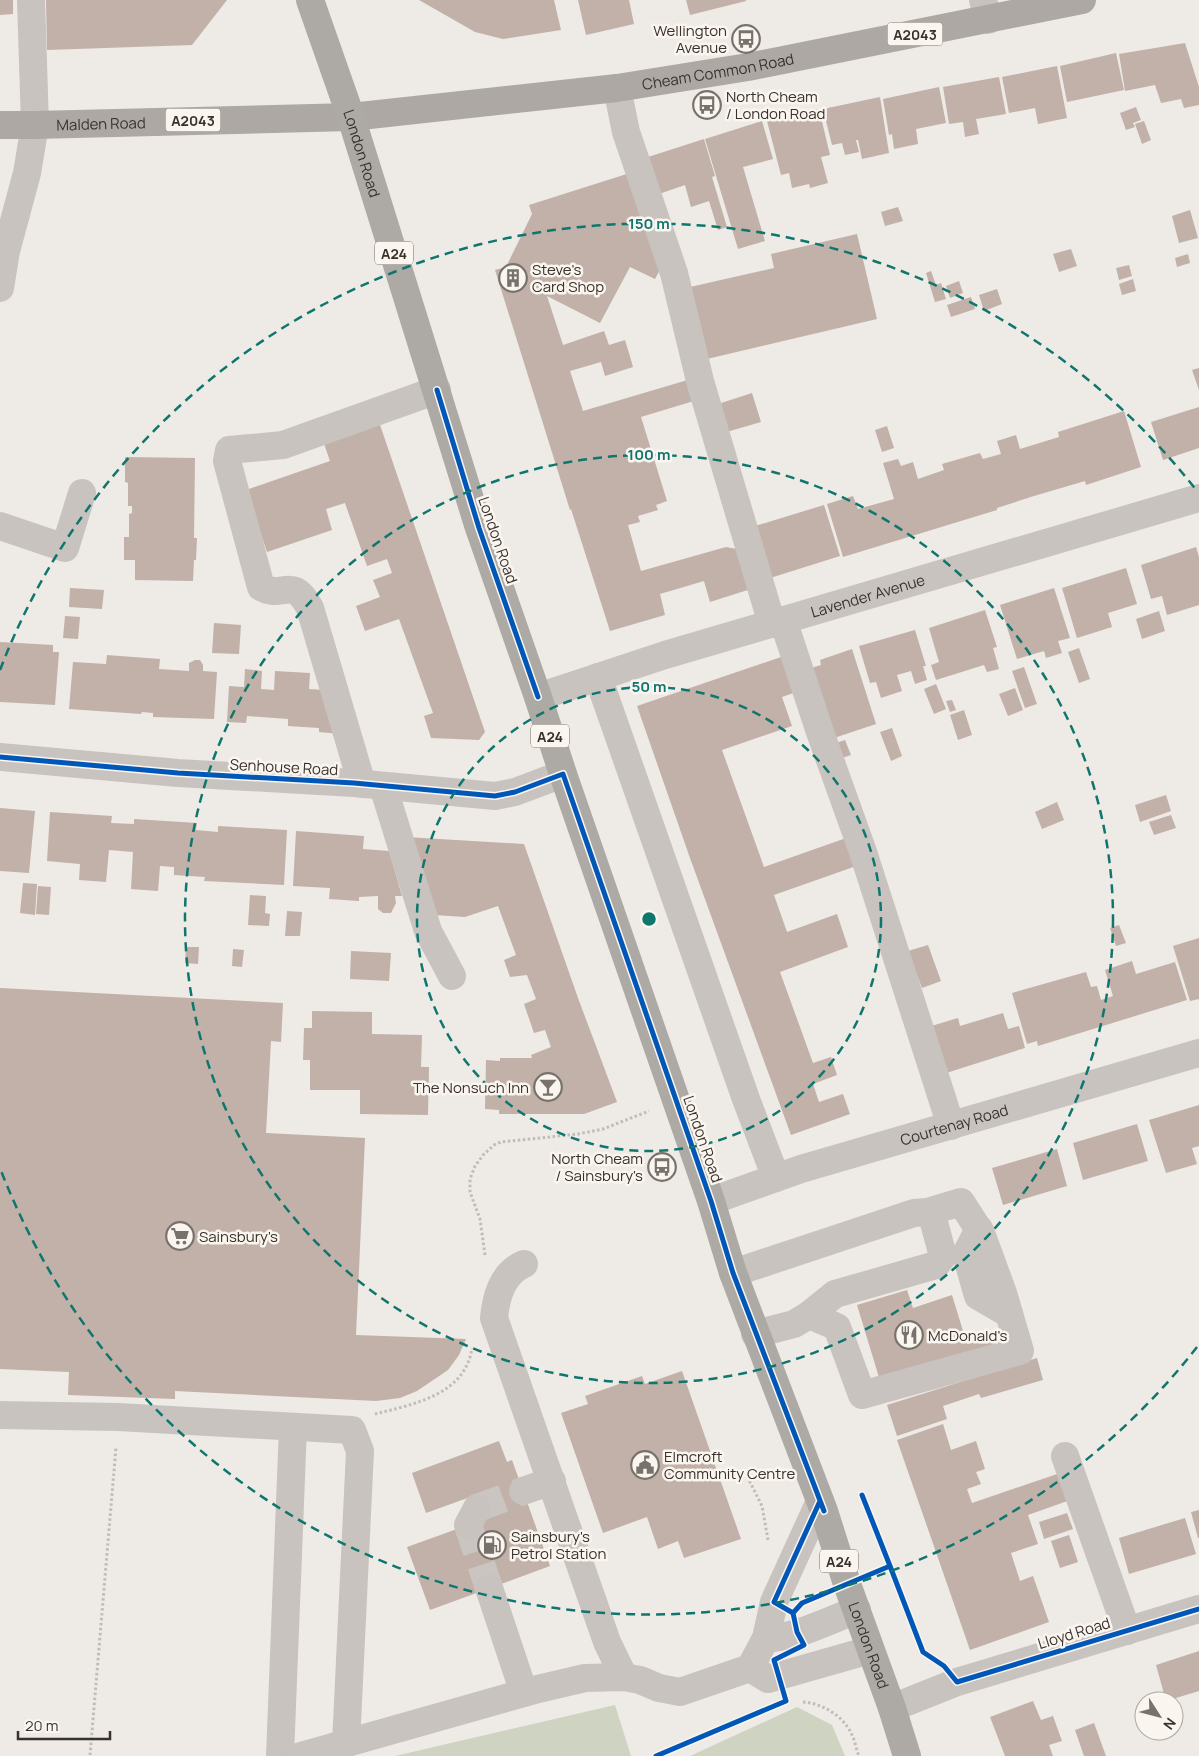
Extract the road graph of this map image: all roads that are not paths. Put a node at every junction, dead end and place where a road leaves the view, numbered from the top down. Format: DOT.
graph roads {
  1 [pos="31,0"];
  2 [pos="310,0"];
  3 [pos="1082,0"];
  4 [pos="986,10"];
  5 [pos="617,88"];
  6 [pos="352,116"];
  7 [pos="0,125"];
  8 [pos="35,125"];
  9 [pos="0,288"];
  10 [pos="436,390"];
  11 [pos="82,493"];
  12 [pos="1199,498"];
  13 [pos="0,526"];
  14 [pos="778,622"];
  15 [pos="598,677"];
  16 [pos="538,697"];
  17 [pos="0,757"];
  18 [pos="563,774"];
  19 [pos="373,785"];
  20 [pos="452,976"];
  21 [pos="1199,1054"];
  22 [pos="951,1126"];
  23 [pos="776,1178"];
  24 [pos="711,1201"];
  25 [pos="928,1212"];
  26 [pos="524,1264"];
  27 [pos="733,1273"];
  28 [pos="809,1314"];
  29 [pos="756,1334"];
  30 [pos="0,1415"];
  31 [pos="294,1427"];
  32 [pos="1065,1456"];
  33 [pos="552,1481"];
  34 [pos="523,1490"];
  35 [pos="820,1501"];
  36 [pos="489,1588"];
  37 [pos="1199,1609"];
  38 [pos="857,1610"];
  39 [pos="1127,1630"];
  40 [pos="766,1638"];
  41 [pos="870,1650"];
  42 [pos="750,1668"];
  43 [pos="624,1677"];
  44 [pos="524,1693"];
  45 [pos="892,1708"];
  46 [pos="346,1744"];
  47 [pos="280,1756"];
  48 [pos="301,1756"];
  49 [pos="907,1756"];
  1 -- 8 [label="street"];
  2 -- 6 [label="highway, London Road / A24"];
  3 -- 4 [label="main road, Cheam Common Road / A2043"];
  4 -- 5 [label="main road, Cheam Common Road / A2043"];
  5 -- 6 [label="main road, Cheam Common Road / A2043"];
  5 -- 14 [label="street"];
  6 -- 8 [label="main road, Malden Road / A2043"];
  6 -- 10 [label="highway, London Road / A24"];
  7 -- 8 [label="main road, Malden Road / A2043"];
  8 -- 9 [label="street"];
  10 -- 16 [label="highway, London Road / A24"];
  10 -- 19 [label="street"];
  11 -- 13 [label="street"];
  12 -- 14 [label="street, Lavender Avenue"];
  14 -- 15 [label="street, Lavender Avenue"];
  14 -- 22 [label="street"];
  15 -- 16 [label="street, Lavender Avenue"];
  15 -- 23 [label="street"];
  16 -- 18 [label="highway, London Road / A24"];
  17 -- 19 [label="street, Senhouse Road"];
  18 -- 19 [label="street, Senhouse Road"];
  18 -- 24 [label="highway, London Road / A24"];
  19 -- 20 [label="street"];
  21 -- 22 [label="street, Courtenay Road"];
  22 -- 23 [label="street, Courtenay Road"];
  23 -- 24 [label="street, Courtenay Road"];
  24 -- 27 [label="highway, London Road / A24"];
  25 -- 27 [label="street"];
  25 -- 28 [label="street"];
  25 -- 28 [label="street"];
  26 -- 33 [label="street"];
  27 -- 29 [label="highway, London Road / A24"];
  28 -- 29 [label="street"];
  29 -- 35 [label="highway, London Road / A24"];
  30 -- 31 [label="street"];
  31 -- 46 [label="street"];
  31 -- 47 [label="street"];
  32 -- 39 [label="street"];
  33 -- 34 [label="street"];
  33 -- 43 [label="street"];
  35 -- 38 [label="highway, London Road / A24"];
  35 -- 40 [label="street"];
  36 -- 44 [label="street"];
  37 -- 39 [label="street, Lloyd Road"];
  38 -- 40 [label="street"];
  38 -- 41 [label="highway, London Road / A24"];
  39 -- 45 [label="street, Lloyd Road"];
  40 -- 42 [label="street"];
  41 -- 42 [label="street"];
  41 -- 45 [label="highway, London Road / A24"];
  42 -- 43 [label="street"];
  43 -- 44 [label="street"];
  44 -- 46 [label="street"];
  45 -- 49 [label="highway, London Road / A24"];
  46 -- 48 [label="street"];
}
